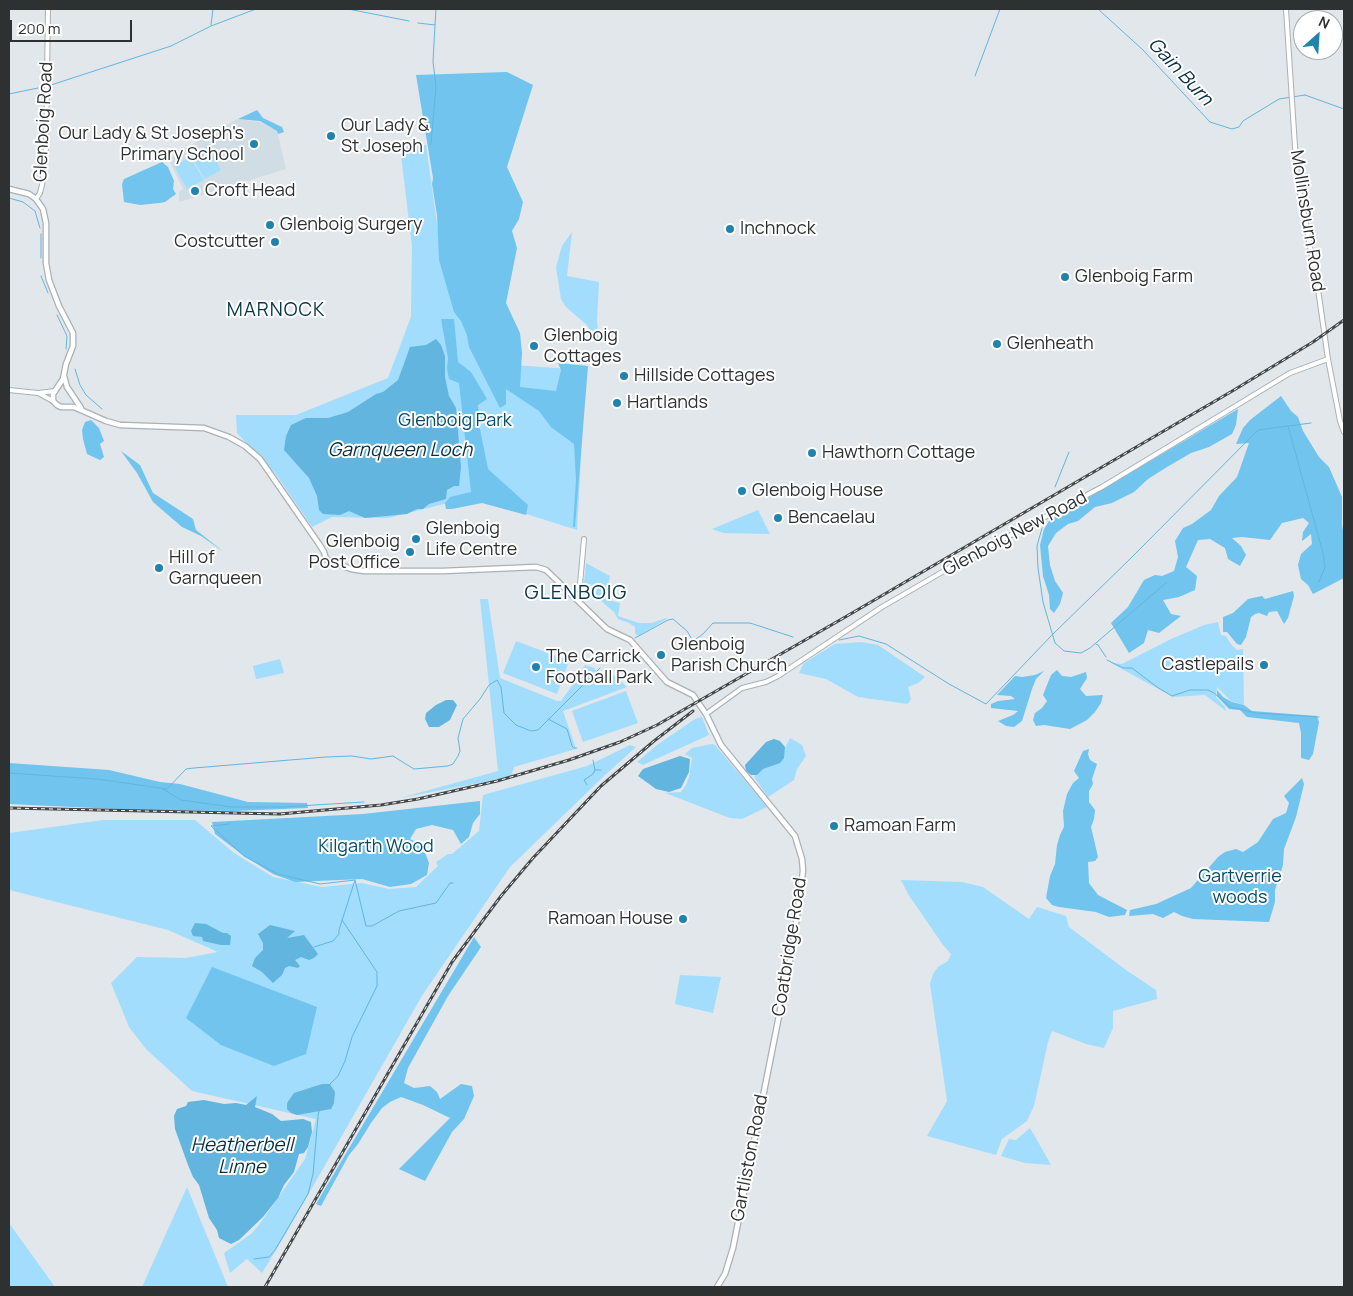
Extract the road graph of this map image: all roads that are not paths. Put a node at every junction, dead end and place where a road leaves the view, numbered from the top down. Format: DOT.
graph roads {
  1 [pos="48,9"];
  2 [pos="1286,9"];
  3 [pos="9,189"];
  4 [pos="36,199"];
  5 [pos="1328,359"];
  6 [pos="64,375"];
  7 [pos="9,390"];
  8 [pos="56,390"];
  9 [pos="69,390"];
  10 [pos="38,393"];
  11 [pos="73,397"];
  12 [pos="53,401"];
  13 [pos="66,407"];
  14 [pos="84,411"];
  15 [pos="1344,432"];
  16 [pos="584,538"];
  17 [pos="573,595"];
  18 [pos="706,714"];
  19 [pos="777,1026"];
  20 [pos="717,1287"];
  1 -- 4 [label="street, Glenboig Road"];
  2 -- 5 [label="street, Mollinsburn Road"];
  3 -- 4 [label="main road"];
  4 -- 6 [label="main road, Glenboig Road"];
  5 -- 15 [label="street, Mollinsburn Road"];
  5 -- 18 [label="street, Glenboig New Road"];
  6 -- 8 [label="main road, Glenboig Road"];
  6 -- 9 [label="main road"];
  7 -- 10 [label="street"];
  8 -- 9 [label="main road"];
  8 -- 10 [label="street"];
  8 -- 12 [label="main road"];
  9 -- 11 [label="main road"];
  10 -- 12 [label="street"];
  11 -- 13 [label="main road"];
  11 -- 14 [label="main road"];
  12 -- 13 [label="main road"];
  13 -- 14 [label="main road"];
  14 -- 17 [label="main road"];
  16 -- 17 [label="street"];
  17 -- 18 [label="main road, Coatbridge Road"];
  18 -- 19 [label="main road, Coatbridge Road"];
  19 -- 20 [label="main road, Gartliston Road"];
}
